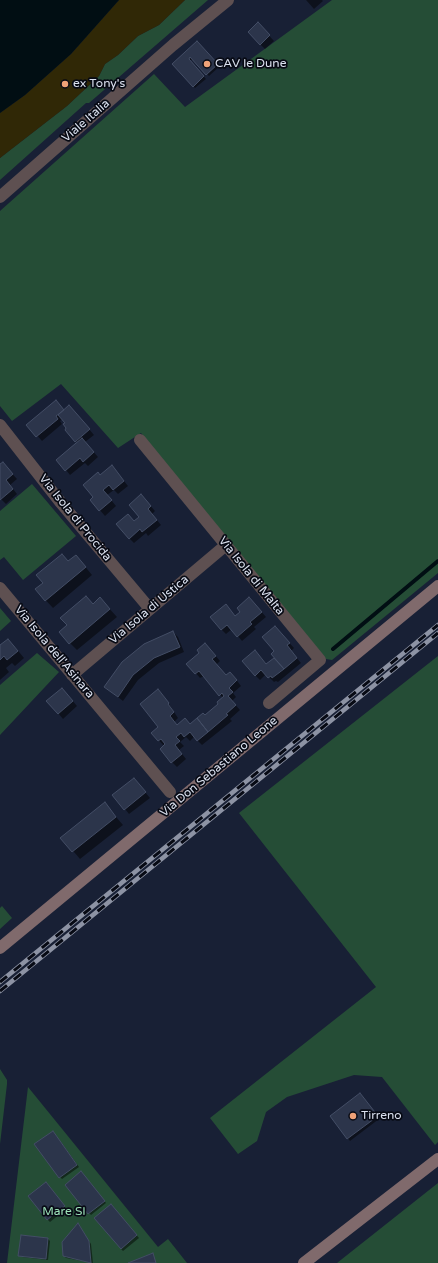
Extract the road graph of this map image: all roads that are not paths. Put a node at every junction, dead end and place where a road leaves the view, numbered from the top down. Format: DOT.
graph roads {
  1 [pos="228,0"];
  2 [pos="0,197"];
  3 [pos="0,425"];
  4 [pos="140,440"];
  5 [pos="226,545"];
  6 [pos="438,586"];
  7 [pos="0,588"];
  8 [pos="150,609"];
  9 [pos="72,675"];
  10 [pos="269,702"];
  11 [pos="170,792"];
  12 [pos="0,948"];
  13 [pos="438,1159"];
  14 [pos="304,1263"];
  1 -- 2 [label="street, Viale Italia"];
  3 -- 8 [label="street, Via Isola di Procida"];
  4 -- 5 [label="street, Via Isola di Malta"];
  5 -- 8 [label="street, Via Isola di Ustica"];
  5 -- 10 [label="street, Via Isola di Malta"];
  6 -- 12 [label="street, Via Don Sebastiano Leone"];
  7 -- 9 [label="street, Via Isola dell'Asinara"];
  8 -- 9 [label="street, Via Isola di Ustica"];
  9 -- 11 [label="street, Via Isola dell'Asinara"];
  13 -- 14 [label="street"];
}
